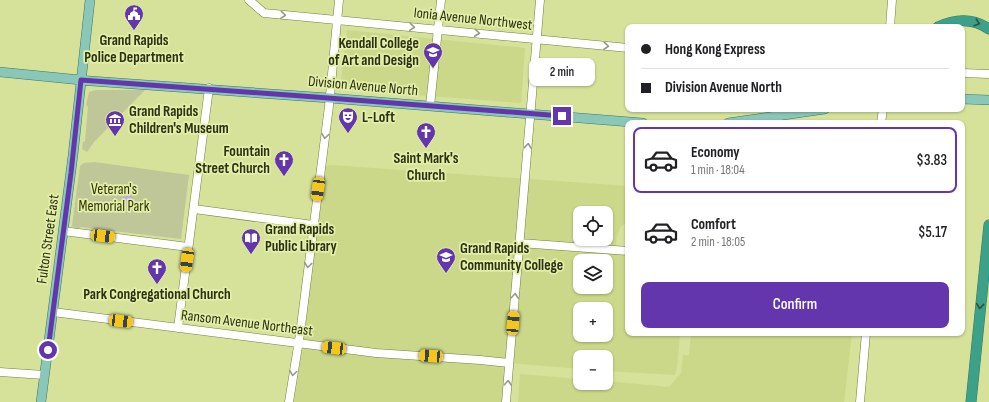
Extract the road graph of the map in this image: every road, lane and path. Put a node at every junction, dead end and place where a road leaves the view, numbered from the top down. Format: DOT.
graph roads {
  1 [pos="90,0"];
  2 [pos="249,0"];
  3 [pos="339,0"];
  4 [pos="442,0"];
  5 [pos="540,0"];
  6 [pos="892,0"];
  7 [pos="337,20"];
  8 [pos="890,24"];
  9 [pos="944,24"];
  10 [pos="989,29"];
  11 [pos="438,30"];
  12 [pos="536,40"];
  13 [pos="625,48"];
  14 [pos="0,72"];
  15 [pos="965,73"];
  16 [pos="989,74"];
  17 [pos="81,80"];
  18 [pos="209,88"];
  19 [pos="329,98"];
  20 [pos="965,98"];
  21 [pos="989,100"];
  22 [pos="430,106"];
  23 [pos="804,112"];
  24 [pos="531,114"];
  25 [pos="749,120"];
  26 [pos="625,122"];
  27 [pos="194,209"];
  28 [pos="313,225"];
  29 [pos="989,225"];
  30 [pos="63,231"];
  31 [pos="520,243"];
  32 [pos="188,248"];
  33 [pos="625,251"];
  34 [pos="53,312"];
  35 [pos="178,328"];
  36 [pos="866,336"];
  37 [pos="298,343"];
  38 [pos="509,363"];
  39 [pos="0,372"];
  40 [pos="44,376"];
  41 [pos="40,402"];
  42 [pos="289,402"];
  43 [pos="506,402"];
  44 [pos="860,402"];
  45 [pos="971,402"];
  1 -- 17 [label="main road, Fulton Street East"];
  2 -- 7 [label="street, Ionia Avenue Northwest, one-way"];
  3 -- 7 [label="street"];
  4 -- 11 [label="street"];
  5 -- 12 [label="street"];
  6 -- 8 [label="street"];
  7 -- 11 [label="street, Ionia Avenue Northwest, one-way"];
  7 -- 19 [label="street"];
  9 -- 10 [label="highway, one-way"];
  11 -- 12 [label="street, Ionia Avenue Northwest, one-way"];
  11 -- 22 [label="street"];
  12 -- 13 [label="street, Ionia Avenue Northwest, one-way"];
  12 -- 24 [label="street"];
  14 -- 17 [label="main road, Division Avenue North"];
  15 -- 16 [label="street"];
  17 -- 18 [label="main road, Division Avenue North"];
  17 -- 30 [label="main road, Fulton Street East"];
  18 -- 19 [label="main road, Division Avenue North"];
  18 -- 27 [label="street"];
  19 -- 22 [label="main road, Division Avenue North"];
  19 -- 28 [label="street, one-way"];
  20 -- 21 [label="main road"];
  22 -- 24 [label="main road, Division Avenue North"];
  23 -- 25 [label="main road"];
  24 -- 26 [label="main road, Division Avenue North"];
  31 -- 24 [label="street, one-way"];
  27 -- 28 [label="street"];
  27 -- 32 [label="street"];
  28 -- 37 [label="street, one-way"];
  29 -- 45 [label="highway, one-way"];
  30 -- 32 [label="street"];
  30 -- 34 [label="main road, Fulton Street East"];
  31 -- 33 [label="street"];
  38 -- 31 [label="street, one-way"];
  32 -- 35 [label="street"];
  34 -- 35 [label="street, Ransom Avenue Northeast"];
  34 -- 40 [label="main road, Fulton Street East"];
  35 -- 37 [label="street, Ransom Avenue Northeast"];
  36 -- 44 [label="street"];
  37 -- 38 [label="street, Ransom Avenue Northeast"];
  37 -- 42 [label="street, one-way"];
  43 -- 38 [label="street, one-way"];
  39 -- 40 [label="street"];
  40 -- 41 [label="main road, Fulton Street East"];
}
